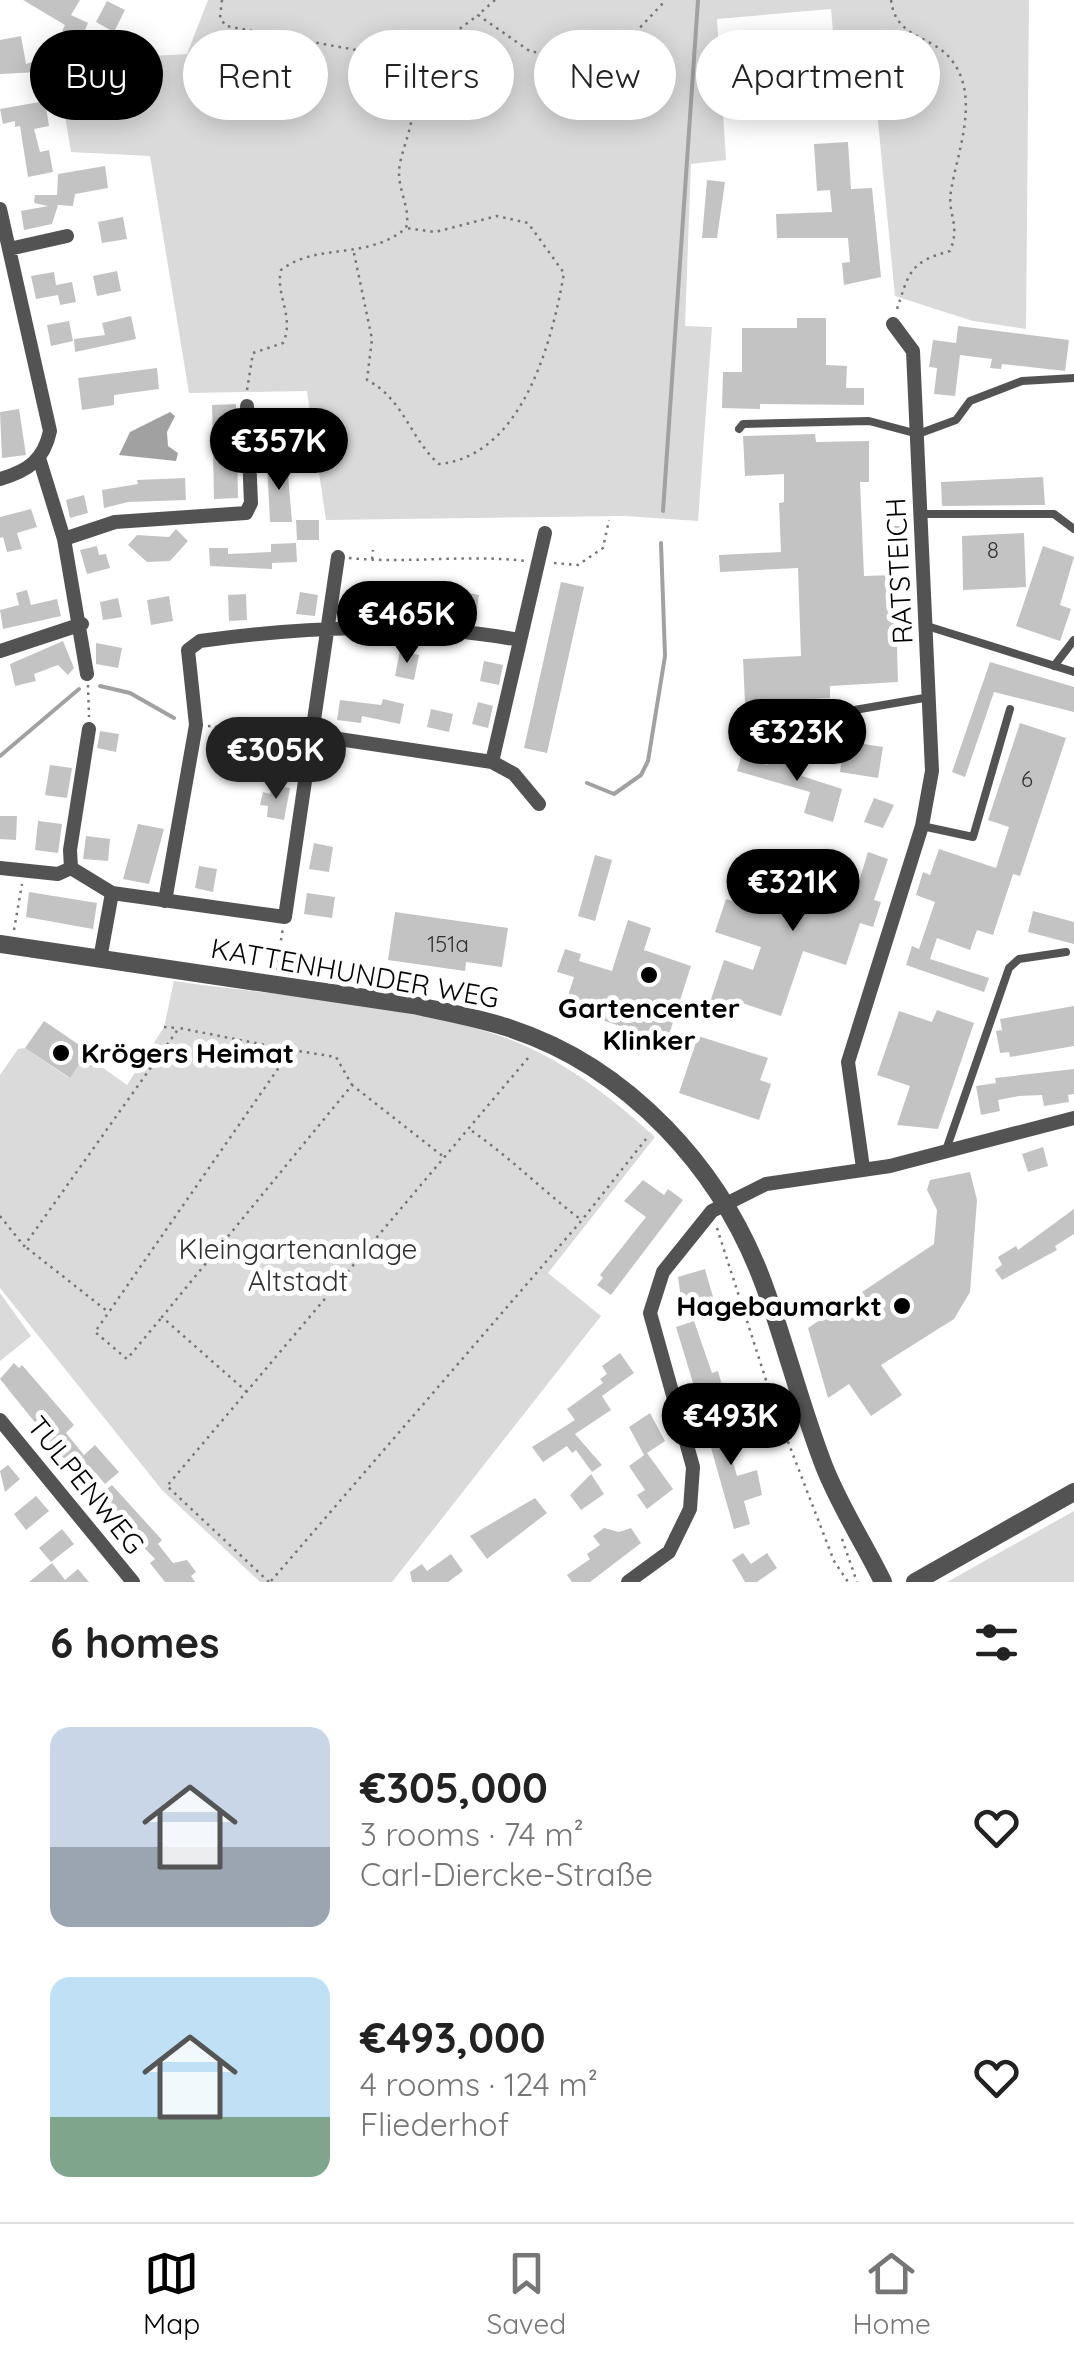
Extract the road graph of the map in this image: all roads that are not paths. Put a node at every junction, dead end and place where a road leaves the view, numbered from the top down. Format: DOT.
graph roads {
  1 [pos="0,209"];
  2 [pos="67,236"];
  3 [pos="8,249"];
  4 [pos="893,324"];
  5 [pos="1074,378"];
  6 [pos="247,406"];
  7 [pos="739,429"];
  8 [pos="918,434"];
  9 [pos="39,458"];
  10 [pos="0,478"];
  11 [pos="922,514"];
  12 [pos="1074,529"];
  13 [pos="545,534"];
  14 [pos="64,539"];
  15 [pos="338,556"];
  16 [pos="82,624"];
  17 [pos="927,626"];
  18 [pos="328,633"];
  19 [pos="520,640"];
  20 [pos="1074,640"];
  21 [pos="0,651"];
  22 [pos="1054,666"];
  23 [pos="1074,672"];
  24 [pos="88,674"];
  25 [pos="930,697"];
  26 [pos="1010,709"];
  27 [pos="802,718"];
  28 [pos="88,729"];
  29 [pos="312,735"];
  30 [pos="492,762"];
  31 [pos="539,804"];
  32 [pos="922,826"];
  33 [pos="0,868"];
  34 [pos="71,868"];
  35 [pos="112,894"];
  36 [pos="166,901"];
  37 [pos="6,945"];
  38 [pos="1066,952"];
  39 [pos="100,959"];
  40 [pos="1074,1118"];
  41 [pos="946,1150"];
  42 [pos="863,1168"];
  43 [pos="718,1206"];
  44 [pos="0,1420"];
  45 [pos="1074,1492"];
  46 [pos="131,1581"];
  47 [pos="628,1582"];
  48 [pos="883,1582"];
  49 [pos="915,1582"];
  1 -- 3 [label="street"];
  2 -- 3 [label="street"];
  3 -- 9 [label="street"];
  4 -- 8 [label="street, RATSTEICH"];
  5 -- 8 [label="lane"];
  6 -- 14 [label="street"];
  7 -- 8 [label="lane"];
  8 -- 11 [label="street, RATSTEICH"];
  9 -- 10 [label="street"];
  9 -- 14 [label="street"];
  11 -- 12 [label="lane"];
  11 -- 17 [label="street, RATSTEICH"];
  13 -- 19 [label="street"];
  14 -- 16 [label="street"];
  15 -- 18 [label="street"];
  16 -- 21 [label="street"];
  16 -- 24 [label="street"];
  17 -- 22 [label="lane"];
  17 -- 25 [label="street, RATSTEICH"];
  18 -- 19 [label="street"];
  18 -- 29 [label="street"];
  18 -- 36 [label="street"];
  19 -- 30 [label="street"];
  20 -- 22 [label="lane"];
  22 -- 23 [label="lane"];
  25 -- 27 [label="lane"];
  25 -- 32 [label="street, RATSTEICH"];
  26 -- 32 [label="lane"];
  28 -- 34 [label="street"];
  29 -- 30 [label="street"];
  29 -- 36 [label="street"];
  30 -- 31 [label="street"];
  32 -- 42 [label="street, RATSTEICH"];
  33 -- 34 [label="street"];
  34 -- 35 [label="street"];
  35 -- 36 [label="street"];
  35 -- 39 [label="street"];
  37 -- 39 [label="street, KATTENHUNDER WEG"];
  38 -- 41 [label="lane"];
  39 -- 43 [label="street, KATTENHUNDER WEG"];
  40 -- 41 [label="street"];
  41 -- 42 [label="street"];
  42 -- 43 [label="street"];
  43 -- 47 [label="street"];
  43 -- 48 [label="street, KATTENHUNDER WEG"];
  44 -- 46 [label="street, TULPENWEG"];
  45 -- 49 [label="street"];
}
